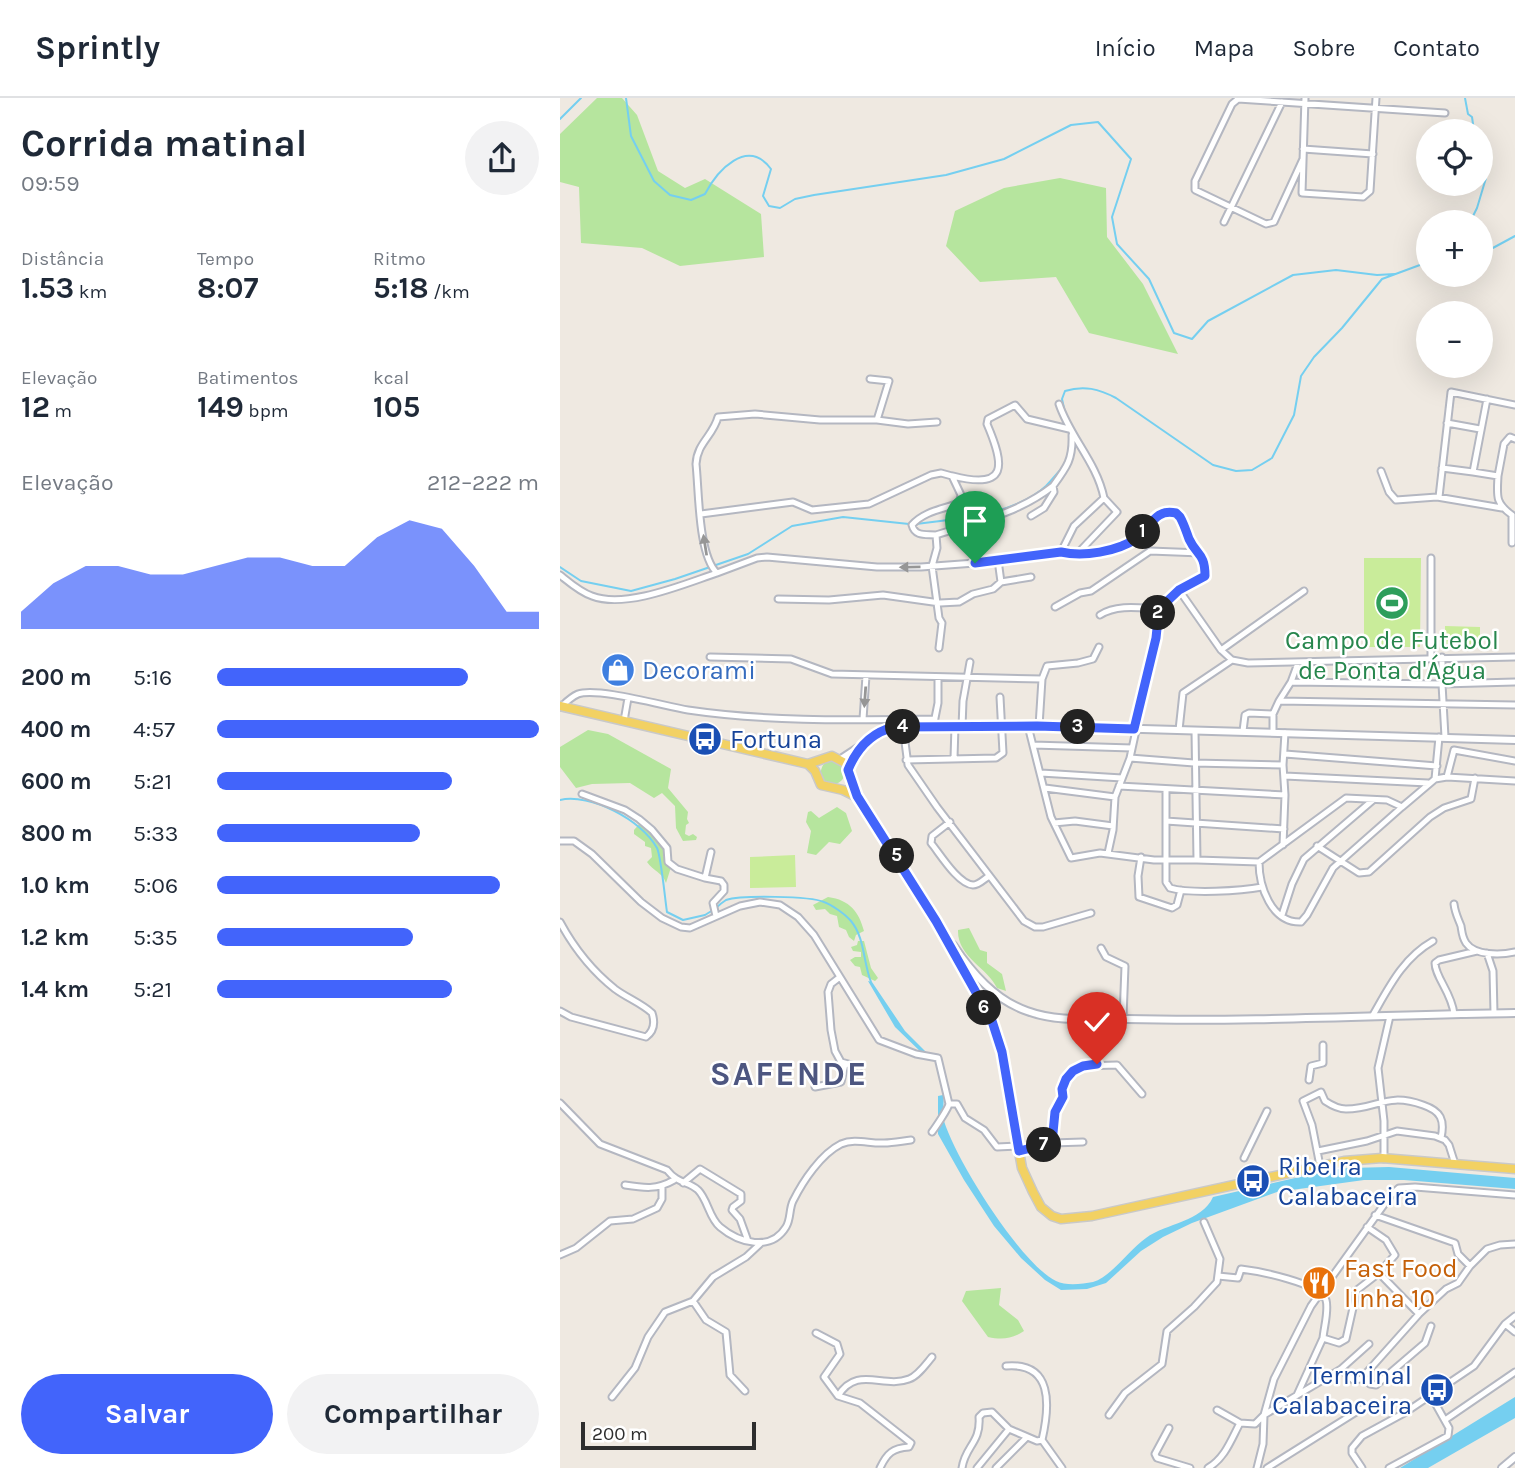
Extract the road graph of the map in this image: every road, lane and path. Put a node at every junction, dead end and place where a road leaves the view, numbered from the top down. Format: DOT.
graph roads {
  1 [pos="1376,98"];
  2 [pos="1305,101"];
  3 [pos="1282,102"];
  4 [pos="1376,108"];
  5 [pos="1445,113"];
  6 [pos="1303,149"];
  7 [pos="1373,154"];
  8 [pos="1303,159"];
  9 [pos="1288,192"];
  10 [pos="1302,193"];
  11 [pos="1231,207"];
  12 [pos="1224,222"];
  13 [pos="870,379"];
  14 [pos="1486,400"];
  15 [pos="1059,404"];
  16 [pos="1515,405"];
  17 [pos="877,420"];
  18 [pos="937,422"];
  19 [pos="1447,423"];
  20 [pos="1480,429"];
  21 [pos="1070,432"];
  22 [pos="1515,439"];
  23 [pos="1442,468"];
  24 [pos="1381,471"];
  25 [pos="1473,472"];
  26 [pos="952,476"];
  27 [pos="1498,476"];
  28 [pos="1053,486"];
  29 [pos="1439,497"];
  30 [pos="1104,498"];
  31 [pos="1502,508"];
  32 [pos="701,514"];
  33 [pos="1513,514"];
  34 [pos="1031,516"];
  35 [pos="936,534"];
  36 [pos="1514,541"];
  37 [pos="1514,550"];
  38 [pos="1061,552"];
  39 [pos="1078,553"];
  40 [pos="1200,553"];
  41 [pos="1431,558"];
  42 [pos="998,560"];
  43 [pos="933,566"];
  44 [pos="717,573"];
  45 [pos="560,575"];
  46 [pos="1031,577"];
  47 [pos="1001,582"];
  48 [pos="1179,590"];
  49 [pos="1304,591"];
  50 [pos="779,599"];
  51 [pos="937,602"];
  52 [pos="1055,607"];
  53 [pos="1159,609"];
  54 [pos="1100,615"];
  55 [pos="939,648"];
  56 [pos="1099,648"];
  57 [pos="1221,650"];
  58 [pos="710,657"];
  59 [pos="1442,657"];
  60 [pos="1515,657"];
  61 [pos="1431,658"];
  62 [pos="1232,660"];
  63 [pos="970,662"];
  64 [pos="1298,663"];
  65 [pos="866,676"];
  66 [pos="938,677"];
  67 [pos="968,677"];
  68 [pos="1042,679"];
  69 [pos="1291,682"];
  70 [pos="1515,682"];
  71 [pos="1442,684"];
  72 [pos="1000,696"];
  73 [pos="628,698"];
  74 [pos="1279,701"];
  75 [pos="1443,705"];
  76 [pos="1515,705"];
  77 [pos="560,707"];
  78 [pos="1273,714"];
  79 [pos="863,719"];
  80 [pos="624,721"];
  81 [pos="934,723"];
  82 [pos="1028,726"];
  83 [pos="1039,726"];
  84 [pos="903,727"];
  85 [pos="958,727"];
  86 [pos="1002,727"];
  87 [pos="1134,729"];
  88 [pos="1179,730"];
  89 [pos="1195,731"];
  90 [pos="1243,732"];
  91 [pos="1273,733"];
  92 [pos="1285,733"];
  93 [pos="1442,737"];
  94 [pos="1515,740"];
  95 [pos="1034,745"];
  96 [pos="858,748"];
  97 [pos="1132,748"];
  98 [pos="1285,754"];
  99 [pos="954,758"];
  100 [pos="1130,758"];
  101 [pos="841,759"];
  102 [pos="906,760"];
  103 [pos="1515,761"];
  104 [pos="820,762"];
  105 [pos="1194,762"];
  106 [pos="808,764"];
  107 [pos="1283,765"];
  108 [pos="1437,766"];
  109 [pos="816,771"];
  110 [pos="848,772"];
  111 [pos="1041,773"];
  112 [pos="1284,776"];
  113 [pos="1447,777"];
  114 [pos="1122,778"];
  115 [pos="1475,778"];
  116 [pos="1435,779"];
  117 [pos="1515,781"];
  118 [pos="1428,783"];
  119 [pos="1119,786"];
  120 [pos="836,788"];
  121 [pos="1045,788"];
  122 [pos="1166,789"];
  123 [pos="1196,791"];
  124 [pos="582,794"];
  125 [pos="1285,795"];
  126 [pos="857,796"];
  127 [pos="1115,797"];
  128 [pos="1374,800"];
  129 [pos="1402,807"];
  130 [pos="1166,821"];
  131 [pos="950,822"];
  132 [pos="1054,823"];
  133 [pos="1113,825"];
  134 [pos="1197,825"];
  135 [pos="1284,829"];
  136 [pos="560,841"];
  137 [pos="1283,845"];
  138 [pos="1317,846"];
  139 [pos="711,852"];
  140 [pos="1108,853"];
  141 [pos="1141,857"];
  142 [pos="1166,860"];
  143 [pos="1197,860"];
  144 [pos="1259,862"];
  145 [pos="1339,862"];
  146 [pos="989,876"];
  147 [pos="705,878"];
  148 [pos="1262,887"];
  149 [pos="1181,890"];
  150 [pos="1454,904"];
  151 [pos="1091,913"];
  152 [pos="1282,915"];
  153 [pos="716,916"];
  154 [pos="936,921"];
  155 [pos="560,922"];
  156 [pos="1433,941"];
  157 [pos="1101,948"];
  158 [pos="1477,951"];
  159 [pos="1515,952"];
  160 [pos="1487,953"];
  161 [pos="840,977"];
  162 [pos="560,1011"];
  163 [pos="1494,1013"];
  164 [pos="1515,1013"];
  165 [pos="1454,1014"];
  166 [pos="1373,1016"];
  167 [pos="1390,1016"];
  168 [pos="1123,1018"];
  169 [pos="1323,1045"];
  170 [pos="845,1064"];
  171 [pos="859,1067"];
  172 [pos="1308,1080"];
  173 [pos="815,1087"];
  174 [pos="1142,1094"];
  175 [pos="1382,1102"];
  176 [pos="560,1103"];
  177 [pos="948,1107"];
  178 [pos="1268,1111"];
  179 [pos="932,1132"];
  180 [pos="1382,1135"];
  181 [pos="1441,1138"];
  182 [pos="911,1140"];
  183 [pos="1083,1142"];
  184 [pos="1052,1143"];
  185 [pos="1019,1149"];
  186 [pos="1318,1151"];
  187 [pos="1244,1158"];
  188 [pos="1384,1158"];
  189 [pos="1455,1164"];
  190 [pos="1320,1167"];
  191 [pos="1515,1169"];
  192 [pos="674,1180"];
  193 [pos="683,1183"];
  194 [pos="625,1185"];
  195 [pos="662,1187"];
  196 [pos="1515,1195"];
  197 [pos="1375,1215"];
  198 [pos="1204,1222"];
  199 [pos="1367,1227"];
  200 [pos="748,1241"];
  201 [pos="760,1244"];
  202 [pos="1515,1244"];
  203 [pos="560,1255"];
  204 [pos="1470,1266"];
  205 [pos="1379,1273"];
  206 [pos="1218,1276"];
  207 [pos="1320,1292"];
  208 [pos="693,1301"];
  209 [pos="1419,1314"];
  210 [pos="1515,1316"];
  211 [pos="1506,1324"];
  212 [pos="1432,1326"];
  213 [pos="1515,1332"];
  214 [pos="816,1333"];
  215 [pos="1323,1338"];
  216 [pos="1369,1344"];
  217 [pos="932,1357"];
  218 [pos="1006,1366"];
  219 [pos="1341,1369"];
  220 [pos="1515,1372"];
  221 [pos="1364,1377"];
  222 [pos="746,1391"];
  223 [pos="1430,1394"];
  224 [pos="1297,1395"];
  225 [pos="838,1396"];
  226 [pos="612,1397"];
  227 [pos="1361,1409"];
  228 [pos="1217,1410"];
  229 [pos="1110,1415"];
  230 [pos="1264,1415"];
  231 [pos="1445,1420"];
  232 [pos="1240,1423"];
  233 [pos="1169,1428"];
  234 [pos="1009,1429"];
  235 [pos="1026,1438"];
  236 [pos="1042,1440"];
  237 [pos="1515,1457"];
  238 [pos="880,1468"];
  239 [pos="962,1468"];
  240 [pos="978,1468"];
  241 [pos="996,1468"];
  242 [pos="1062,1468"];
  243 [pos="1191,1468"];
  244 [pos="1208,1468"];
  245 [pos="1257,1468"];
  246 [pos="1267,1468"];
  247 [pos="1362,1468"];
  248 [pos="1389,1468"];
  249 [pos="1503,1468"];
  1 -- 4 [label="street"];
  2 -- 3 [label="street"];
  2 -- 4 [label="street"];
  2 -- 6 [label="street"];
  3 -- 11 [label="street"];
  3 -- 11 [label="street"];
  4 -- 5 [label="street"];
  4 -- 7 [label="street"];
  6 -- 7 [label="street"];
  6 -- 8 [label="street"];
  7 -- 10 [label="street"];
  8 -- 9 [label="street"];
  8 -- 10 [label="street"];
  9 -- 10 [label="street"];
  9 -- 11 [label="street"];
  11 -- 12 [label="street"];
  13 -- 17 [label="street"];
  14 -- 16 [label="street"];
  14 -- 19 [label="street"];
  14 -- 20 [label="street"];
  15 -- 21 [label="street"];
  17 -- 18 [label="street"];
  17 -- 32 [label="street"];
  19 -- 20 [label="street"];
  19 -- 23 [label="street"];
  20 -- 25 [label="street"];
  21 -- 26 [label="street"];
  21 -- 28 [label="street"];
  21 -- 30 [label="street"];
  22 -- 27 [label="street"];
  23 -- 25 [label="street"];
  23 -- 29 [label="street"];
  24 -- 29 [label="street"];
  25 -- 27 [label="street"];
  26 -- 32 [label="street"];
  26 -- 35 [label="street"];
  27 -- 31 [label="street"];
  28 -- 34 [label="street"];
  28 -- 35 [label="street"];
  29 -- 31 [label="street"];
  30 -- 38 [label="street"];
  30 -- 39 [label="street"];
  31 -- 33 [label="street"];
  44 -- 32 [label="street, one-way"];
  33 -- 36 [label="street"];
  35 -- 43 [label="street"];
  36 -- 37 [label="street"];
  38 -- 39 [label="street"];
  38 -- 42 [label="street"];
  39 -- 40 [label="street"];
  40 -- 48 [label="street"];
  40 -- 52 [label="street"];
  41 -- 61 [label="street"];
  42 -- 43 [label="street"];
  42 -- 47 [label="street"];
  43 -- 44 [label="street, one-way"];
  43 -- 51 [label="street"];
  44 -- 45 [label="street"];
  46 -- 47 [label="street"];
  47 -- 51 [label="street"];
  48 -- 53 [label="street"];
  48 -- 57 [label="street"];
  49 -- 57 [label="street"];
  50 -- 51 [label="street"];
  51 -- 55 [label="street"];
  53 -- 54 [label="street"];
  53 -- 87 [label="street"];
  56 -- 68 [label="street"];
  57 -- 62 [label="street"];
  58 -- 65 [label="street"];
  59 -- 60 [label="street"];
  59 -- 61 [label="street"];
  59 -- 71 [label="street"];
  61 -- 64 [label="street"];
  62 -- 64 [label="street"];
  62 -- 88 [label="street"];
  63 -- 67 [label="street"];
  64 -- 69 [label="street"];
  65 -- 66 [label="street"];
  65 -- 79 [label="street, one-way"];
  66 -- 67 [label="street"];
  66 -- 81 [label="street"];
  67 -- 68 [label="street"];
  67 -- 85 [label="street"];
  68 -- 83 [label="street"];
  69 -- 71 [label="street"];
  69 -- 74 [label="street"];
  70 -- 71 [label="street"];
  71 -- 75 [label="street"];
  72 -- 86 [label="street"];
  73 -- 77 [label="street"];
  73 -- 79 [label="street"];
  73 -- 80 [label="street"];
  74 -- 75 [label="street"];
  74 -- 78 [label="street"];
  75 -- 76 [label="street"];
  75 -- 93 [label="street"];
  77 -- 80 [label="main road"];
  78 -- 90 [label="street"];
  78 -- 91 [label="street"];
  79 -- 81 [label="street"];
  80 -- 106 [label="main road"];
  81 -- 84 [label="street"];
  81 -- 85 [label="street"];
  82 -- 83 [label="street"];
  82 -- 86 [label="street"];
  82 -- 95 [label="street"];
  83 -- 87 [label="street"];
  84 -- 96 [label="street"];
  84 -- 102 [label="street"];
  85 -- 86 [label="street"];
  85 -- 99 [label="street"];
  86 -- 99 [label="street"];
  87 -- 88 [label="street"];
  87 -- 97 [label="street"];
  88 -- 89 [label="street"];
  89 -- 90 [label="street"];
  89 -- 105 [label="street"];
  90 -- 91 [label="street"];
  91 -- 92 [label="street"];
  92 -- 93 [label="street"];
  92 -- 98 [label="street"];
  93 -- 94 [label="street"];
  93 -- 108 [label="street"];
  95 -- 97 [label="street"];
  95 -- 111 [label="street"];
  96 -- 101 [label="street"];
  96 -- 110 [label="street"];
  97 -- 100 [label="street"];
  98 -- 107 [label="street"];
  98 -- 108 [label="street"];
  99 -- 102 [label="street"];
  100 -- 105 [label="street"];
  100 -- 114 [label="street"];
  101 -- 104 [label="main road"];
  101 -- 110 [label="main road"];
  102 -- 131 [label="street"];
  103 -- 113 [label="street"];
  104 -- 106 [label="main road"];
  104 -- 109 [label="main road"];
  105 -- 107 [label="street"];
  105 -- 123 [label="street"];
  106 -- 109 [label="main road"];
  107 -- 112 [label="street"];
  108 -- 116 [label="street"];
  109 -- 120 [label="main road"];
  110 -- 120 [label="main road"];
  110 -- 126 [label="main road"];
  111 -- 114 [label="street"];
  111 -- 121 [label="street"];
  112 -- 118 [label="street"];
  112 -- 125 [label="street"];
  113 -- 115 [label="street"];
  113 -- 116 [label="street"];
  114 -- 119 [label="street"];
  115 -- 117 [label="street"];
  115 -- 145 [label="street"];
  116 -- 118 [label="street"];
  118 -- 129 [label="street"];
  119 -- 122 [label="street"];
  119 -- 127 [label="street"];
  120 -- 126 [label="main road"];
  121 -- 127 [label="street"];
  121 -- 132 [label="street"];
  122 -- 123 [label="street"];
  122 -- 130 [label="street"];
  123 -- 125 [label="street"];
  123 -- 134 [label="street"];
  124 -- 147 [label="street"];
  125 -- 135 [label="street"];
  126 -- 154 [label="main road"];
  127 -- 133 [label="street"];
  128 -- 129 [label="street"];
  128 -- 137 [label="street"];
  128 -- 138 [label="street"];
  129 -- 145 [label="street"];
  130 -- 134 [label="street"];
  130 -- 142 [label="street"];
  131 -- 146 [label="street"];
  131 -- 146 [label="street"];
  132 -- 133 [label="street"];
  132 -- 140 [label="street"];
  133 -- 140 [label="street"];
  134 -- 135 [label="street"];
  134 -- 143 [label="street"];
  135 -- 137 [label="street"];
  136 -- 153 [label="street"];
  137 -- 144 [label="street"];
  138 -- 145 [label="street"];
  138 -- 152 [label="street"];
  139 -- 147 [label="street"];
  140 -- 141 [label="street"];
  141 -- 142 [label="street"];
  141 -- 149 [label="street"];
  142 -- 143 [label="street"];
  142 -- 149 [label="street"];
  143 -- 144 [label="street"];
  144 -- 148 [label="street"];
  145 -- 152 [label="street"];
  146 -- 151 [label="street"];
  147 -- 153 [label="street"];
  148 -- 149 [label="street"];
  148 -- 152 [label="street"];
  150 -- 158 [label="street"];
  153 -- 161 [label="street"];
  154 -- 168 [label="street"];
  154 -- 185 [label="main road"];
  155 -- 162 [label="street"];
  156 -- 166 [label="street"];
  157 -- 168 [label="street"];
  158 -- 160 [label="street"];
  158 -- 165 [label="street"];
  159 -- 160 [label="street"];
  160 -- 163 [label="street"];
  161 -- 170 [label="street"];
  161 -- 177 [label="street"];
  163 -- 164 [label="street"];
  163 -- 165 [label="street"];
  165 -- 167 [label="street"];
  166 -- 167 [label="street"];
  166 -- 168 [label="street"];
  167 -- 175 [label="street"];
  169 -- 172 [label="street"];
  170 -- 171 [label="street"];
  170 -- 173 [label="street"];
  174 -- 184 [label="street"];
  175 -- 180 [label="street"];
  175 -- 181 [label="street"];
  175 -- 186 [label="street"];
  176 -- 192 [label="street"];
  177 -- 179 [label="street"];
  177 -- 185 [label="street"];
  178 -- 187 [label="street"];
  180 -- 181 [label="street"];
  180 -- 186 [label="street"];
  180 -- 188 [label="street"];
  181 -- 189 [label="street"];
  182 -- 201 [label="street"];
  183 -- 184 [label="street"];
  184 -- 185 [label="street"];
  185 -- 190 [label="main road"];
  186 -- 190 [label="street"];
  188 -- 189 [label="main road"];
  188 -- 190 [label="main road"];
  189 -- 191 [label="main road"];
  192 -- 193 [label="street"];
  192 -- 195 [label="street"];
  193 -- 200 [label="street"];
  193 -- 200 [label="street"];
  194 -- 195 [label="street"];
  195 -- 203 [label="street"];
  196 -- 197 [label="street"];
  197 -- 199 [label="street"];
  197 -- 204 [label="street"];
  198 -- 206 [label="street"];
  199 -- 205 [label="street"];
  199 -- 207 [label="street"];
  200 -- 201 [label="street"];
  201 -- 208 [label="street"];
  202 -- 204 [label="street"];
  204 -- 209 [label="street"];
  205 -- 209 [label="street"];
  205 -- 215 [label="street"];
  206 -- 207 [label="street"];
  206 -- 229 [label="street"];
  207 -- 215 [label="street"];
  207 -- 230 [label="street"];
  208 -- 222 [label="street"];
  208 -- 226 [label="street"];
  209 -- 221 [label="street"];
  210 -- 211 [label="street"];
  211 -- 213 [label="street"];
  211 -- 223 [label="street"];
  212 -- 221 [label="street"];
  214 -- 225 [label="street"];
  215 -- 224 [label="street"];
  216 -- 219 [label="street"];
  217 -- 225 [label="street"];
  218 -- 236 [label="street"];
  219 -- 221 [label="street"];
  219 -- 224 [label="street"];
  220 -- 231 [label="street"];
  223 -- 231 [label="street"];
  223 -- 247 [label="street"];
  224 -- 230 [label="street"];
  225 -- 238 [label="street"];
  227 -- 246 [label="street"];
  228 -- 232 [label="street"];
  230 -- 232 [label="street"];
  230 -- 245 [label="street"];
  231 -- 248 [label="street"];
  232 -- 244 [label="street"];
  233 -- 243 [label="street"];
  234 -- 235 [label="street"];
  234 -- 239 [label="street"];
  234 -- 240 [label="street"];
  235 -- 236 [label="street"];
  235 -- 241 [label="street"];
  236 -- 242 [label="street"];
  237 -- 249 [label="street"];
}
